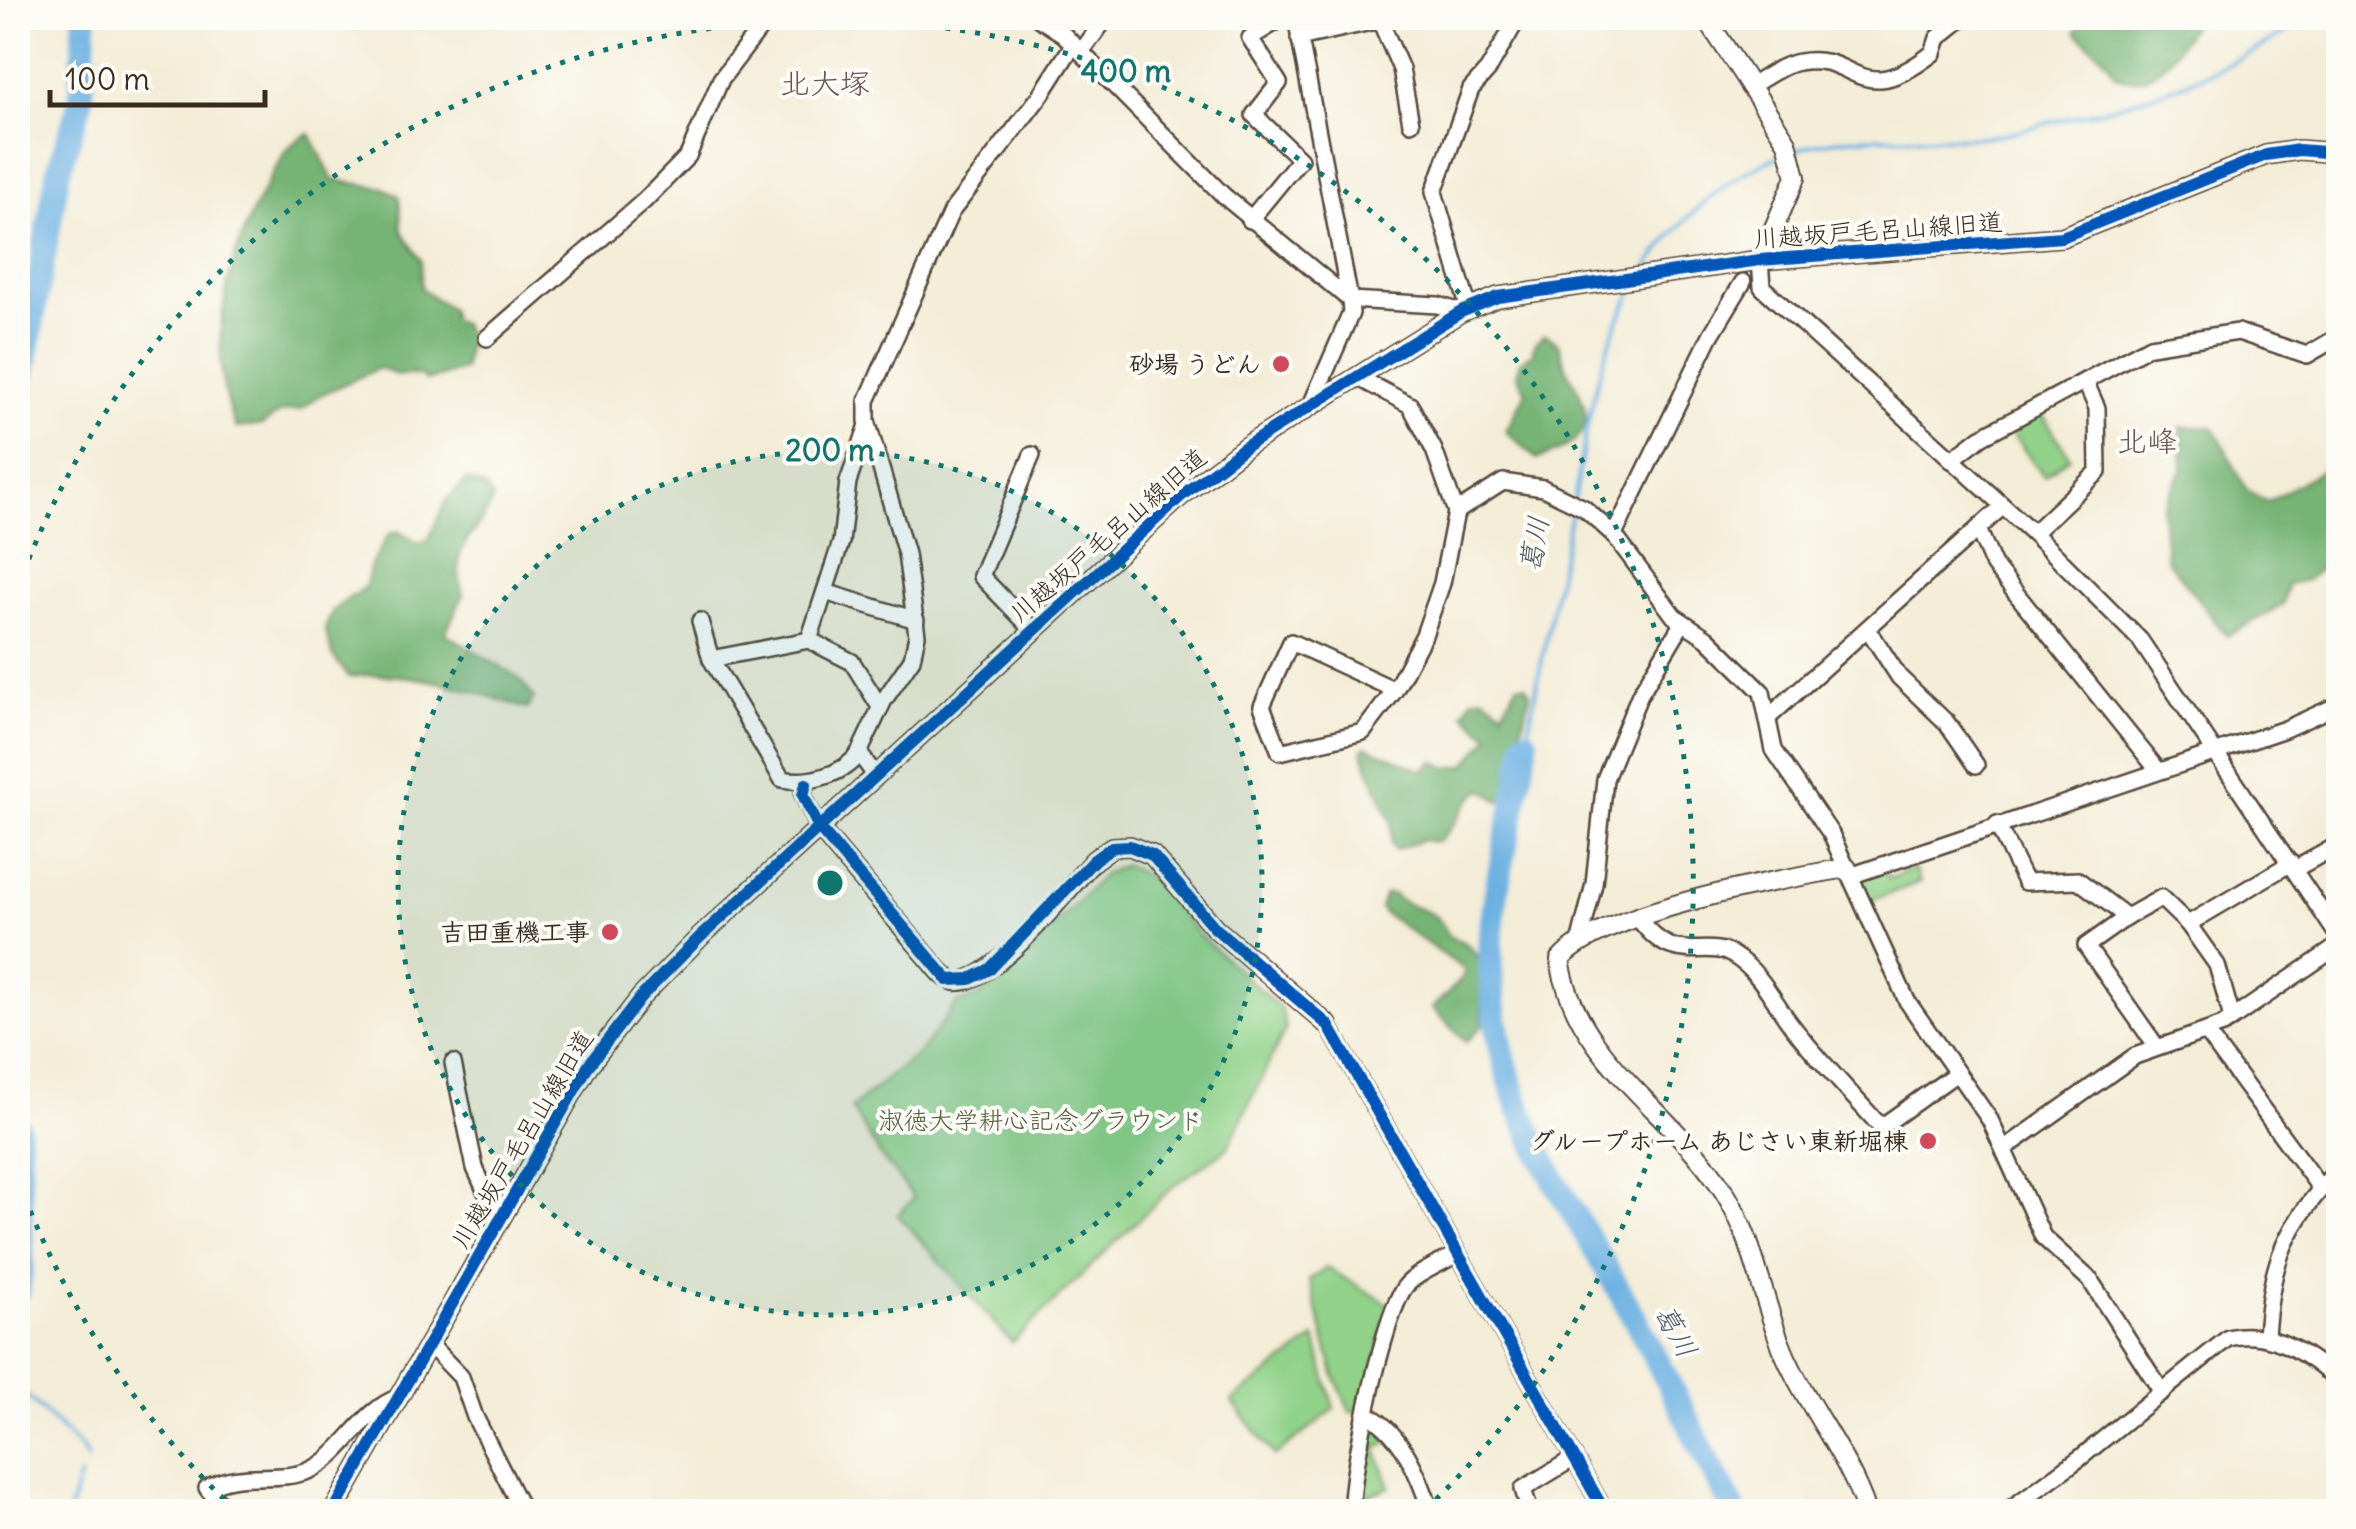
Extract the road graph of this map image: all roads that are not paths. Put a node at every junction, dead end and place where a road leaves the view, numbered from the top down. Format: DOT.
graph roads {
  1 [pos="768,18"];
  2 [pos="1038,18"];
  3 [pos="1106,18"];
  4 [pos="1282,18"];
  5 [pos="1296,18"];
  6 [pos="1518,18"];
  7 [pos="1706,18"];
  8 [pos="1964,18"];
  9 [pos="1380,19"];
  10 [pos="1299,38"];
  11 [pos="1077,49"];
  12 [pos="1749,87"];
  13 [pos="1411,123"];
  14 [pos="2338,152"];
  15 [pos="1250,220"];
  16 [pos="1760,260"];
  17 [pos="1743,282"];
  18 [pos="1350,300"];
  19 [pos="1465,310"];
  20 [pos="2338,337"];
  21 [pos="486,338"];
  22 [pos="1357,377"];
  23 [pos="2085,381"];
  24 [pos="1311,405"];
  25 [pos="868,425"];
  26 [pos="1032,455"];
  27 [pos="1951,460"];
  28 [pos="2002,507"];
  29 [pos="1456,512"];
  30 [pos="1978,529"];
  31 [pos="2032,533"];
  32 [pos="1614,535"];
  33 [pos="825,592"];
  34 [pos="916,620"];
  35 [pos="700,621"];
  36 [pos="1683,622"];
  37 [pos="1868,629"];
  38 [pos="1034,630"];
  39 [pos="809,640"];
  40 [pos="711,660"];
  41 [pos="1395,690"];
  42 [pos="2338,706"];
  43 [pos="880,707"];
  44 [pos="1770,716"];
  45 [pos="2217,751"];
  46 [pos="859,753"];
  47 [pos="1976,765"];
  48 [pos="2157,769"];
  49 [pos="876,776"];
  50 [pos="806,784"];
  51 [pos="1997,824"];
  52 [pos="819,828"];
  53 [pos="2338,846"];
  54 [pos="2293,866"];
  55 [pos="1848,872"];
  56 [pos="2127,917"];
  57 [pos="1639,919"];
  58 [pos="2188,924"];
  59 [pos="2338,936"];
  60 [pos="1578,944"];
  61 [pos="2338,946"];
  62 [pos="2232,1018"];
  63 [pos="1328,1025"];
  64 [pos="2206,1032"];
  65 [pos="2156,1046"];
  66 [pos="452,1063"];
  67 [pos="1954,1075"];
  68 [pos="2004,1150"];
  69 [pos="2338,1169"];
  70 [pos="2321,1189"];
  71 [pos="499,1220"];
  72 [pos="1456,1255"];
  73 [pos="2266,1336"];
  74 [pos="429,1344"];
  75 [pos="2338,1380"];
  76 [pos="2162,1392"];
  77 [pos="400,1396"];
  78 [pos="1369,1415"];
  79 [pos="1574,1458"];
  80 [pos="227,1512"];
  81 [pos="334,1512"];
  82 [pos="523,1512"];
  83 [pos="1352,1512"];
  84 [pos="1431,1512"];
  85 [pos="1530,1512"];
  86 [pos="1605,1512"];
  87 [pos="1867,1512"];
  88 [pos="2006,1512"];
  1 -- 21 [label="street"];
  2 -- 11 [label="street"];
  3 -- 11 [label="street"];
  4 -- 15 [label="street"];
  5 -- 10 [label="street"];
  6 -- 19 [label="street"];
  7 -- 12 [label="street"];
  8 -- 12 [label="street"];
  9 -- 10 [label="street"];
  9 -- 13 [label="street"];
  10 -- 18 [label="street"];
  11 -- 15 [label="street"];
  11 -- 25 [label="street"];
  12 -- 16 [label="street"];
  14 -- 16 [label="street, 川越坂戸毛呂山線旧道"];
  15 -- 18 [label="street"];
  16 -- 19 [label="street, 川越坂戸毛呂山線旧道"];
  16 -- 27 [label="street"];
  17 -- 32 [label="street"];
  18 -- 19 [label="street"];
  18 -- 24 [label="street"];
  19 -- 22 [label="street, 川越坂戸毛呂山線旧道"];
  20 -- 23 [label="street"];
  22 -- 24 [label="street, 川越坂戸毛呂山線旧道"];
  22 -- 29 [label="street"];
  23 -- 27 [label="street"];
  23 -- 31 [label="street"];
  24 -- 38 [label="street, 川越坂戸毛呂山線旧道"];
  25 -- 33 [label="street"];
  25 -- 34 [label="street"];
  26 -- 38 [label="street"];
  27 -- 28 [label="street"];
  28 -- 30 [label="street"];
  28 -- 31 [label="street"];
  29 -- 32 [label="street"];
  29 -- 41 [label="street"];
  30 -- 37 [label="street"];
  30 -- 48 [label="street"];
  31 -- 45 [label="street"];
  32 -- 36 [label="street"];
  33 -- 34 [label="street"];
  33 -- 39 [label="street"];
  34 -- 43 [label="street"];
  35 -- 40 [label="street"];
  36 -- 44 [label="street"];
  36 -- 60 [label="street"];
  37 -- 44 [label="street"];
  37 -- 47 [label="street"];
  38 -- 49 [label="street, 川越坂戸毛呂山線旧道"];
  39 -- 40 [label="street"];
  39 -- 43 [label="street"];
  40 -- 50 [label="street"];
  41 -- 41 [label="street"];
  42 -- 45 [label="street"];
  43 -- 46 [label="street"];
  44 -- 55 [label="street"];
  45 -- 48 [label="street"];
  45 -- 54 [label="street"];
  46 -- 49 [label="street"];
  46 -- 50 [label="street"];
  48 -- 51 [label="street"];
  49 -- 52 [label="street, 川越坂戸毛呂山線旧道"];
  50 -- 52 [label="street"];
  51 -- 55 [label="street"];
  51 -- 56 [label="street"];
  52 -- 63 [label="street"];
  52 -- 71 [label="street, 川越坂戸毛呂山線旧道"];
  53 -- 54 [label="street"];
  54 -- 58 [label="street"];
  54 -- 59 [label="street"];
  55 -- 57 [label="street"];
  55 -- 67 [label="street"];
  56 -- 58 [label="street"];
  56 -- 65 [label="street"];
  57 -- 60 [label="street"];
  57 -- 67 [label="street"];
  58 -- 62 [label="street"];
  60 -- 87 [label="street"];
  61 -- 62 [label="street"];
  62 -- 64 [label="street"];
  63 -- 72 [label="street"];
  64 -- 65 [label="street"];
  64 -- 70 [label="street"];
  65 -- 68 [label="street"];
  66 -- 71 [label="street"];
  67 -- 68 [label="street"];
  68 -- 76 [label="street"];
  69 -- 70 [label="street"];
  70 -- 73 [label="street"];
  71 -- 74 [label="street, 川越坂戸毛呂山線旧道"];
  72 -- 78 [label="street"];
  72 -- 79 [label="street"];
  73 -- 75 [label="street"];
  73 -- 76 [label="street"];
  74 -- 77 [label="street, 川越坂戸毛呂山線旧道"];
  74 -- 82 [label="street"];
  76 -- 88 [label="street"];
  77 -- 80 [label="street"];
  77 -- 81 [label="street, 川越坂戸毛呂山線旧道"];
  78 -- 83 [label="street"];
  78 -- 84 [label="street"];
  79 -- 85 [label="street"];
  79 -- 86 [label="street"];
}
